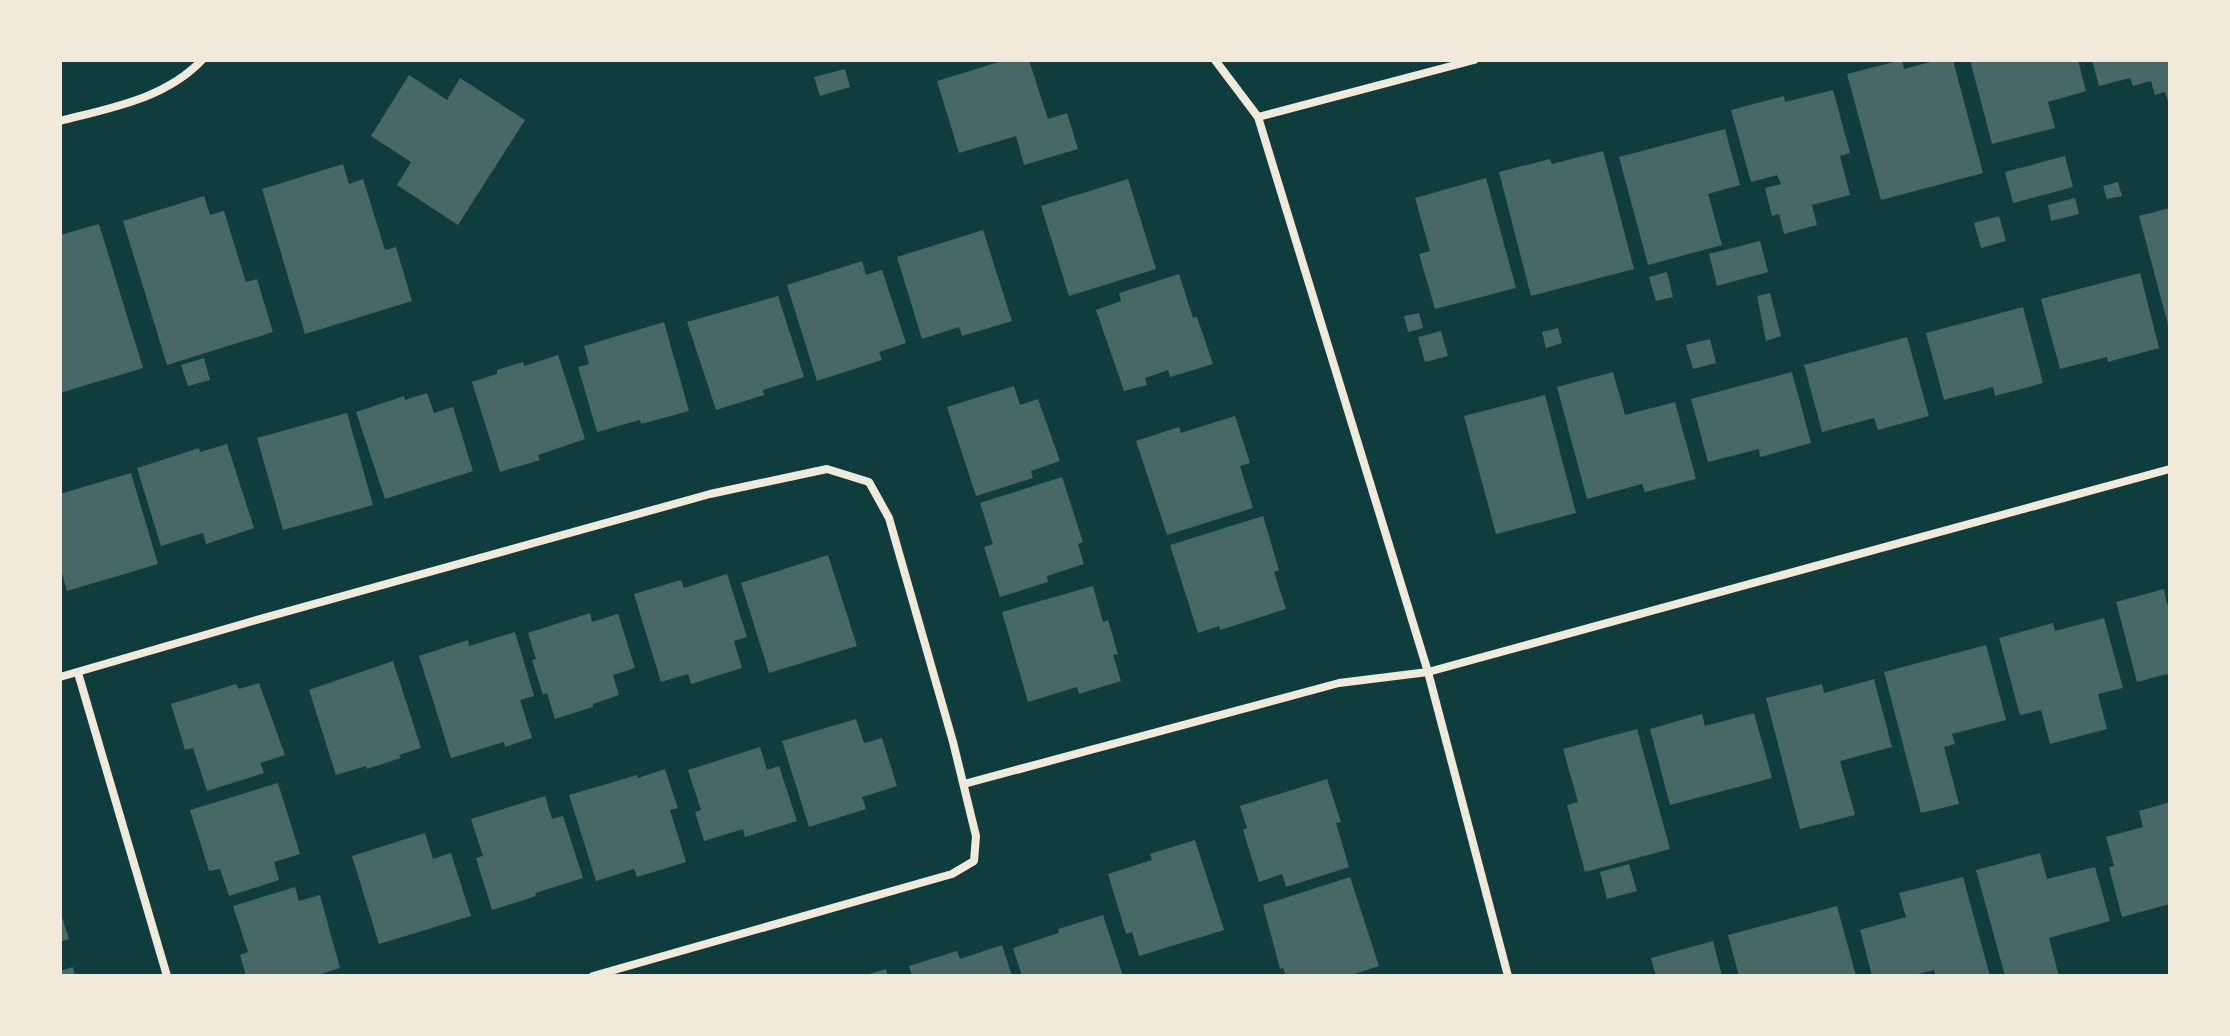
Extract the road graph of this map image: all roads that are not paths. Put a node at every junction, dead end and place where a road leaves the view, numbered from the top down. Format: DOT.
graph roads {
  1 [pos="202,60"];
  2 [pos="1215,60"];
  3 [pos="1474,60"];
  4 [pos="1258,117"];
  5 [pos="60,121"];
  6 [pos="2170,469"];
  7 [pos="1428,672"];
  8 [pos="78,673"];
  9 [pos="60,677"];
  10 [pos="964,784"];
  11 [pos="167,976"];
  12 [pos="593,976"];
  13 [pos="1508,976"];
  1 -- 5 [label="street"];
  2 -- 4 [label="street"];
  3 -- 4 [label="street"];
  4 -- 7 [label="street"];
  6 -- 7 [label="street"];
  7 -- 10 [label="street"];
  7 -- 13 [label="street"];
  8 -- 9 [label="street"];
  8 -- 10 [label="street"];
  8 -- 11 [label="street"];
  10 -- 12 [label="street"];
}
